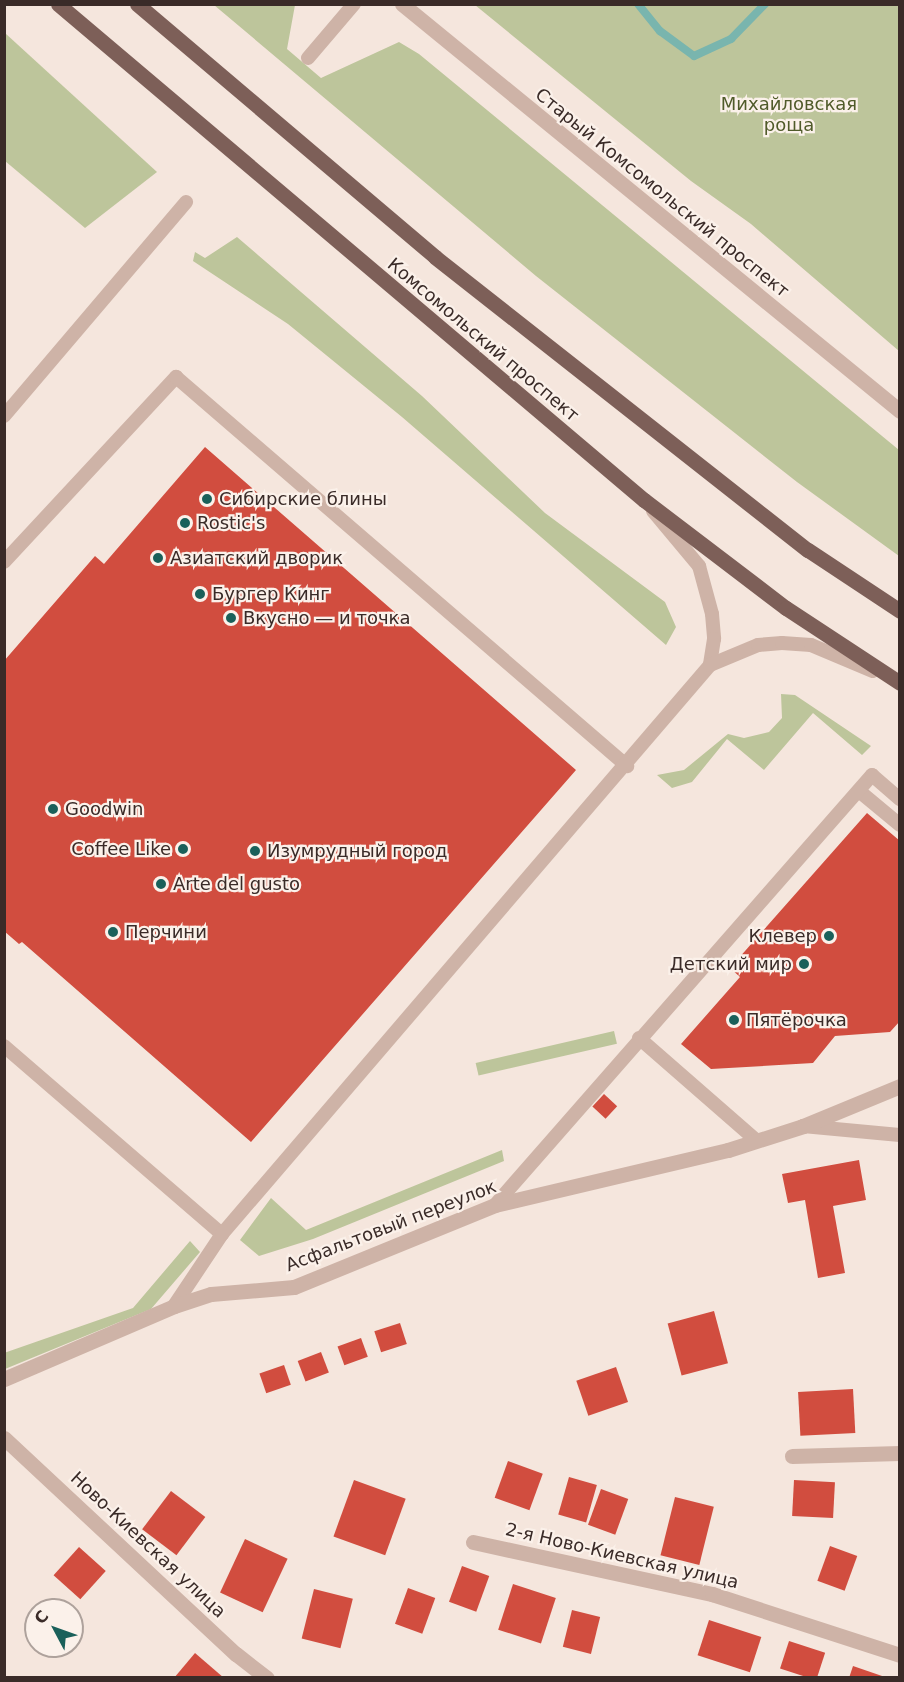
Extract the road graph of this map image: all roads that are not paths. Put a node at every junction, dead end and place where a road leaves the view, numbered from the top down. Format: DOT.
graph roads {
  1 [pos="58,4"];
  2 [pos="137,4"];
  3 [pos="354,4"];
  4 [pos="402,4"];
  5 [pos="308,58"];
  6 [pos="186,202"];
  7 [pos="900,411"];
  8 [pos="5,415"];
  9 [pos="644,500"];
  10 [pos="4,562"];
  11 [pos="900,611"];
  12 [pos="710,665"];
  13 [pos="896,681"];
  14 [pos="627,766"];
  15 [pos="859,791"];
  16 [pos="900,799"];
  17 [pos="900,825"];
  18 [pos="639,1038"];
  19 [pos="4,1046"];
  20 [pos="900,1086"];
  21 [pos="803,1126"];
  22 [pos="900,1135"];
  23 [pos="757,1141"];
  24 [pos="495,1205"];
  25 [pos="222,1234"];
  26 [pos="174,1306"];
  27 [pos="4,1379"];
  28 [pos="4,1438"];
  29 [pos="900,1453"];
  30 [pos="792,1456"];
  31 [pos="473,1542"];
  32 [pos="900,1655"];
  33 [pos="267,1677"];
  1 -- 9 [label="main road, Комсомольский проспект"];
  2 -- 11 [label="main road, Комсомольский проспект"];
  3 -- 5 [label="lane"];
  4 -- 7 [label="street, Старый Комсомольский проспект"];
  6 -- 8 [label="lane"];
  9 -- 12 [label="lane"];
  9 -- 13 [label="main road, Комсомольский проспект"];
  10 -- 14 [label="lane"];
  12 -- 13 [label="lane"];
  12 -- 14 [label="lane"];
  14 -- 25 [label="lane"];
  15 -- 16 [label="lane"];
  15 -- 17 [label="lane"];
  15 -- 18 [label="lane"];
  18 -- 23 [label="lane"];
  18 -- 24 [label="lane"];
  19 -- 25 [label="lane"];
  20 -- 21 [label="street, Асфальтовый переулок"];
  21 -- 22 [label="lane"];
  21 -- 23 [label="street, Асфальтовый переулок"];
  23 -- 24 [label="street, Асфальтовый переулок"];
  24 -- 26 [label="street, Асфальтовый переулок"];
  25 -- 26 [label="lane"];
  26 -- 27 [label="street, Асфальтовый переулок"];
  28 -- 33 [label="street, Ново-Киевская улица"];
  29 -- 30 [label="street"];
  31 -- 32 [label="street, 2-я Ново-Киевская улица"];
}
